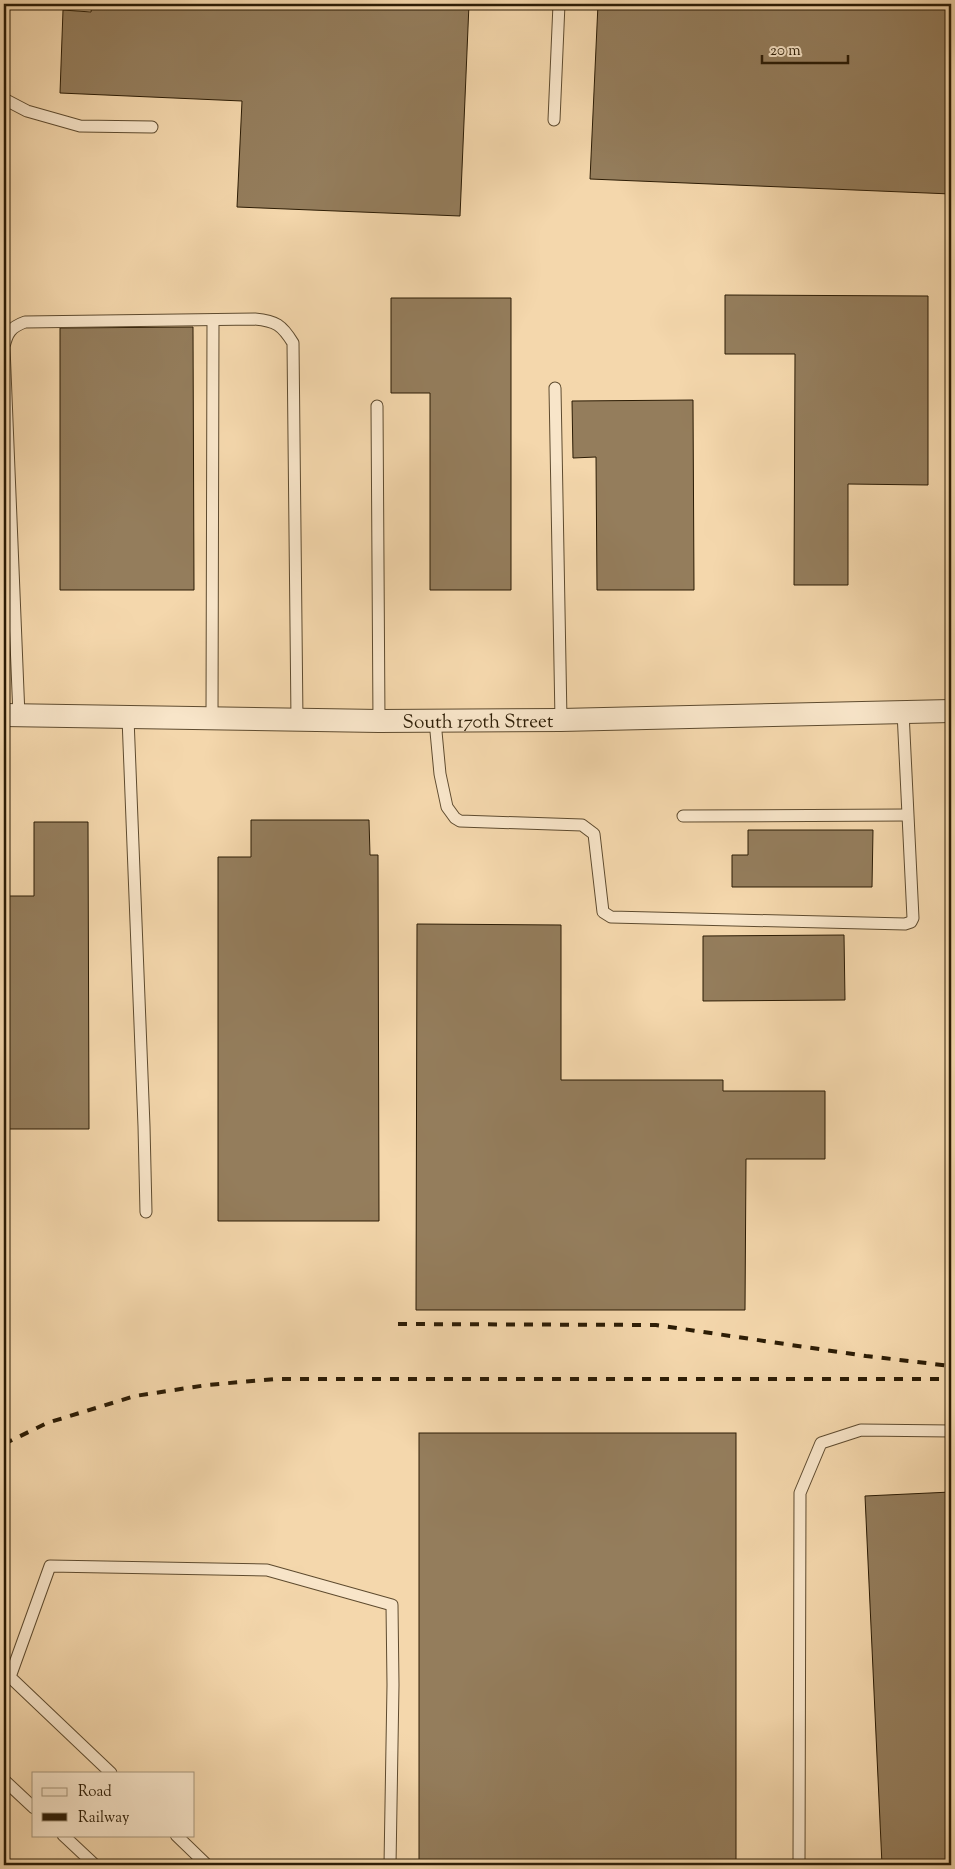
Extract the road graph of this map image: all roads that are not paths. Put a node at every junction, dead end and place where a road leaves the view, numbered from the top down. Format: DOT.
graph roads {
  1 [pos="558,4"];
  2 [pos="4,99"];
  3 [pos="554,120"];
  4 [pos="152,127"];
  5 [pos="213,320"];
  6 [pos="554,388"];
  7 [pos="377,406"];
  8 [pos="951,711"];
  9 [pos="903,712"];
  10 [pos="11,716"];
  11 [pos="128,718"];
  12 [pos="212,719"];
  13 [pos="297,720"];
  14 [pos="561,720"];
  15 [pos="379,721"];
  16 [pos="436,721"];
  17 [pos="907,815"];
  18 [pos="683,816"];
  19 [pos="146,1212"];
  20 [pos="951,1431"];
  21 [pos="109,1772"];
  22 [pos="4,1780"];
  23 [pos="32,1806"];
  24 [pos="64,1836"];
  25 [pos="177,1836"];
  26 [pos="96,1865"];
  27 [pos="207,1865"];
  28 [pos="390,1865"];
  29 [pos="799,1865"];
  1 -- 3 [label="lane"];
  2 -- 4 [label="lane"];
  5 -- 10 [label="lane"];
  5 -- 12 [label="lane"];
  5 -- 13 [label="lane"];
  6 -- 14 [label="lane"];
  7 -- 15 [label="lane"];
  8 -- 9 [label="street, South 170th Street"];
  9 -- 14 [label="street, South 170th Street"];
  9 -- 17 [label="lane"];
  10 -- 11 [label="street, South 170th Street"];
  11 -- 12 [label="street, South 170th Street"];
  11 -- 19 [label="lane"];
  12 -- 13 [label="street, South 170th Street"];
  13 -- 15 [label="street, South 170th Street"];
  14 -- 16 [label="street, South 170th Street"];
  15 -- 16 [label="street, South 170th Street"];
  16 -- 17 [label="lane"];
  17 -- 18 [label="lane"];
  20 -- 29 [label="lane"];
  21 -- 28 [label="lane"];
  22 -- 23 [label="lane"];
  24 -- 26 [label="lane"];
  25 -- 27 [label="lane"];
}
